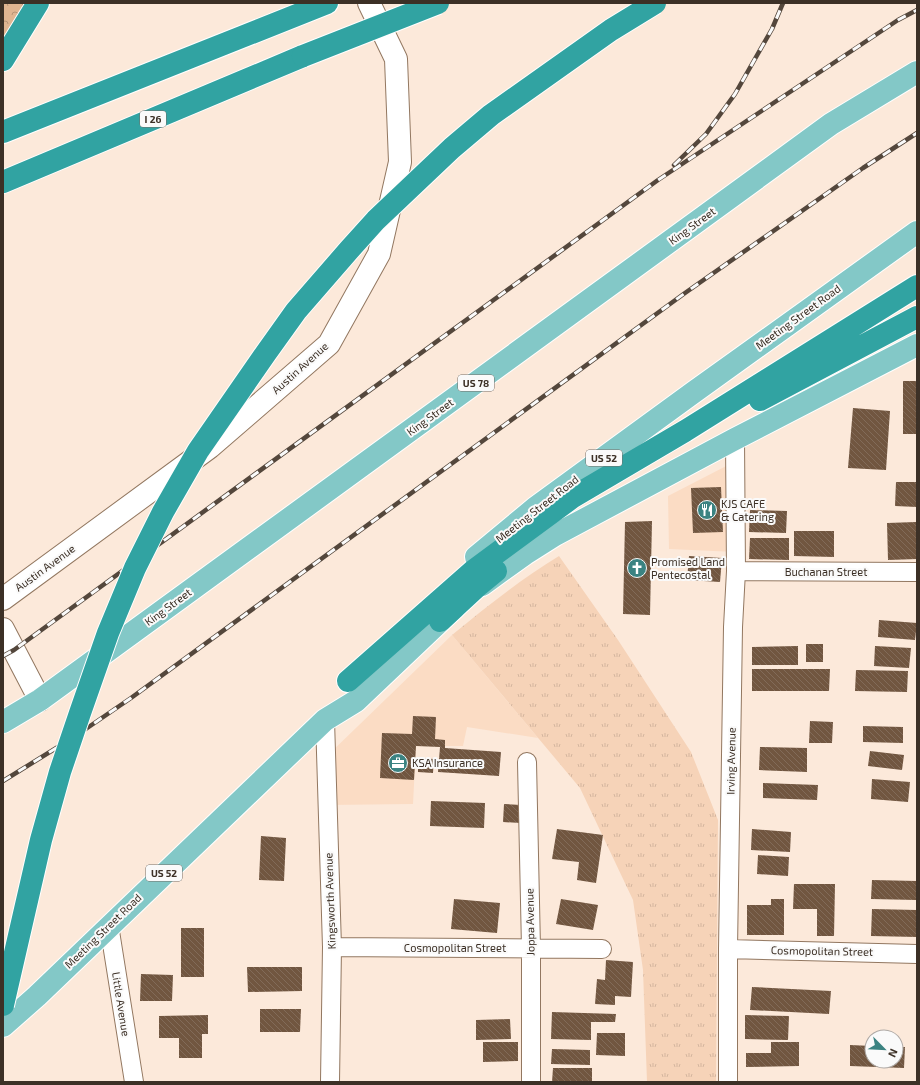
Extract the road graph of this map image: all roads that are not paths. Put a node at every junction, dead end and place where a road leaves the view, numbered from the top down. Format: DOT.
graph roads {
  1 [pos="38,3"];
  2 [pos="327,3"];
  3 [pos="369,3"];
  4 [pos="438,3"];
  5 [pos="655,3"];
  6 [pos="3,60"];
  7 [pos="917,72"];
  8 [pos="3,132"];
  9 [pos="3,182"];
  10 [pos="917,232"];
  11 [pos="917,286"];
  12 [pos="917,317"];
  13 [pos="917,345"];
  14 [pos="735,439"];
  15 [pos="736,571"];
  16 [pos="917,572"];
  17 [pos="3,599"];
  18 [pos="440,620"];
  19 [pos="3,629"];
  20 [pos="348,681"];
  21 [pos="40,700"];
  22 [pos="325,720"];
  23 [pos="3,722"];
  24 [pos="527,762"];
  25 [pos="109,925"];
  26 [pos="332,947"];
  27 [pos="531,948"];
  28 [pos="602,949"];
  29 [pos="728,949"];
  30 [pos="917,954"];
  31 [pos="3,1005"];
  32 [pos="3,1026"];
  33 [pos="134,1082"];
  34 [pos="330,1082"];
  35 [pos="531,1082"];
  36 [pos="728,1082"];
  1 -- 6 [label="highway"];
  2 -- 8 [label="highway"];
  3 -- 17 [label="street, Austin Avenue"];
  4 -- 9 [label="highway, I 26, bridge"];
  5 -- 31 [label="highway, bridge"];
  7 -- 21 [label="main road, King Street / US 78"];
  10 -- 20 [label="main road, Meeting Street Road / US 52"];
  11 -- 20 [label="highway"];
  12 -- 18 [label="highway"];
  13 -- 14 [label="main road, Meeting Street Road / US 52"];
  14 -- 15 [label="street, Irving Avenue"];
  14 -- 18 [label="main road, Meeting Street Road / US 52"];
  15 -- 16 [label="street, Buchanan Street"];
  15 -- 29 [label="street, Irving Avenue"];
  18 -- 22 [label="main road, Meeting Street Road / US 52"];
  19 -- 21 [label="street"];
  20 -- 22 [label="main road, Meeting Street Road / US 52"];
  21 -- 23 [label="main road, King Street / US 78"];
  22 -- 25 [label="main road, Meeting Street Road / US 52"];
  22 -- 26 [label="street, Kingsworth Avenue"];
  24 -- 27 [label="street, Joppa Avenue"];
  25 -- 32 [label="main road, Meeting Street Road / US 52"];
  25 -- 33 [label="street, Little Avenue"];
  26 -- 27 [label="street, Cosmopolitan Street"];
  26 -- 34 [label="street, Kingsworth Avenue"];
  27 -- 28 [label="street, Cosmopolitan Street"];
  27 -- 35 [label="street, Joppa Avenue"];
  29 -- 30 [label="street, Cosmopolitan Street"];
  29 -- 36 [label="street, Irving Avenue"];
}
